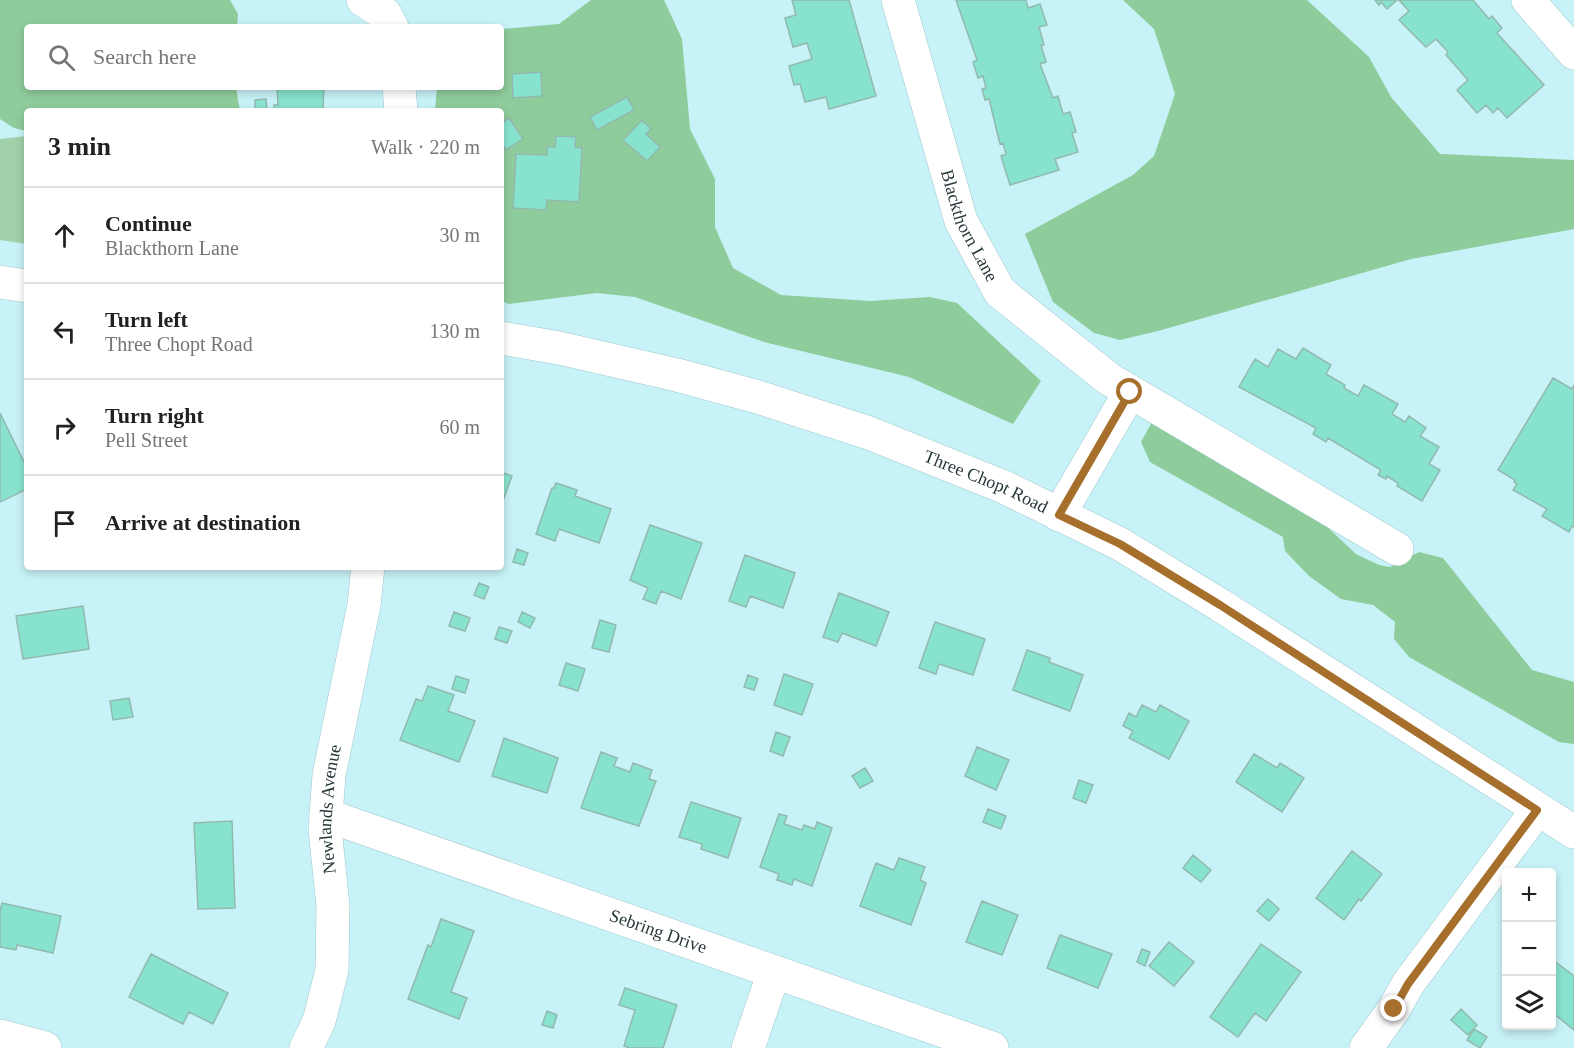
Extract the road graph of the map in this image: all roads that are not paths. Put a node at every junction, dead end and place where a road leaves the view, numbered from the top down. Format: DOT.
graph roads {
  1 [pos="363,0"];
  2 [pos="898,0"];
  3 [pos="1528,0"];
  4 [pos="390,24"];
  5 [pos="1574,53"];
  6 [pos="399,90"];
  7 [pos="401,108"];
  8 [pos="0,282"];
  9 [pos="24,286"];
  10 [pos="504,339"];
  11 [pos="1130,392"];
  12 [pos="1059,515"];
  13 [pos="1397,549"];
  14 [pos="368,570"];
  15 [pos="1537,810"];
  16 [pos="326,815"];
  17 [pos="1574,832"];
  18 [pos="774,972"];
  19 [pos="0,1036"];
  20 [pos="45,1048"];
  21 [pos="306,1048"];
  22 [pos="748,1048"];
  23 [pos="992,1048"];
  24 [pos="1366,1048"];
  1 -- 4 [label="street"];
  2 -- 11 [label="street, Blackthorn Lane"];
  3 -- 5 [label="street"];
  6 -- 7 [label="street"];
  8 -- 9 [label="street"];
  10 -- 12 [label="street, Three Chopt Road"];
  11 -- 12 [label="street"];
  11 -- 13 [label="street, Blackthorn Lane"];
  12 -- 15 [label="street, Three Chopt Road"];
  14 -- 16 [label="street, Newlands Avenue"];
  15 -- 17 [label="street, Three Chopt Road"];
  15 -- 24 [label="street"];
  16 -- 18 [label="street, Sebring Drive"];
  16 -- 21 [label="street, Newlands Avenue"];
  18 -- 22 [label="street"];
  18 -- 23 [label="street, Sebring Drive"];
  19 -- 20 [label="street"];
}
